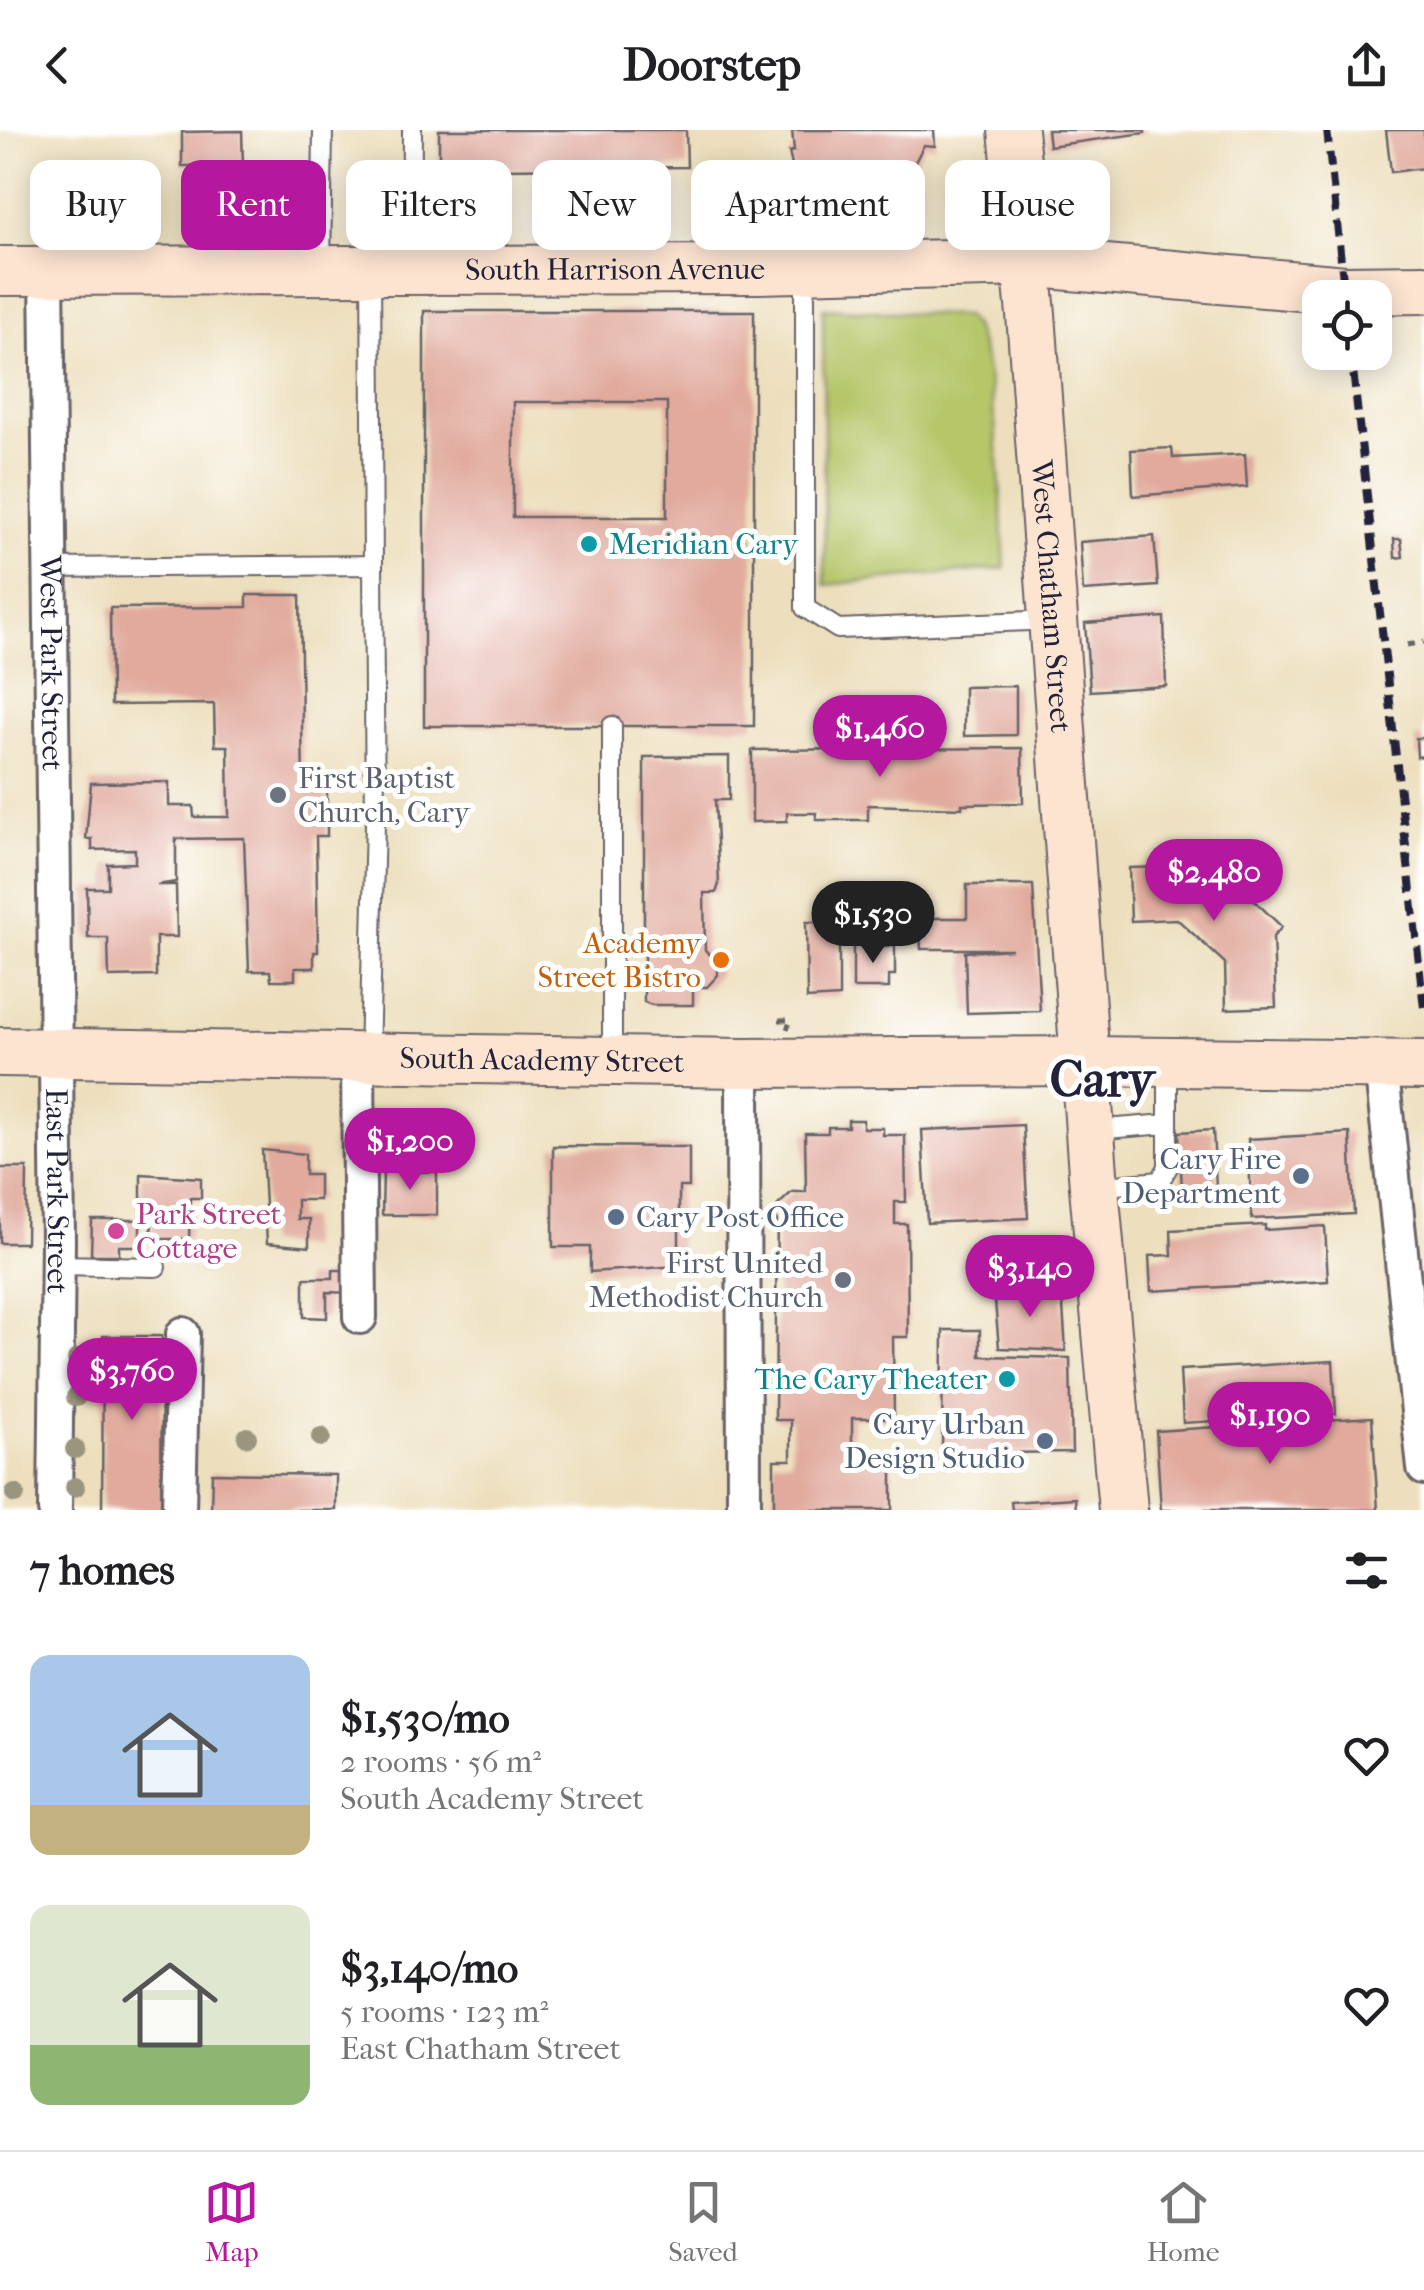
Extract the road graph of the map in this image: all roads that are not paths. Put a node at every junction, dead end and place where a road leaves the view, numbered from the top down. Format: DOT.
graph roads {
  1 [pos="323,130"];
  2 [pos="412,130"];
  3 [pos="1013,130"];
  4 [pos="1026,262"];
  5 [pos="805,268"];
  6 [pos="0,271"];
  7 [pos="47,271"];
  8 [pos="321,271"];
  9 [pos="391,271"];
  10 [pos="1424,289"];
  11 [pos="373,565"];
  12 [pos="50,568"];
  13 [pos="1054,620"];
  14 [pos="612,726"];
  15 [pos="0,1052"];
  16 [pos="55,1054"];
  17 [pos="363,1058"];
  18 [pos="1086,1060"];
  19 [pos="612,1061"];
  20 [pos="1168,1062"];
  21 [pos="742,1063"];
  22 [pos="1403,1065"];
  23 [pos="1167,1124"];
  24 [pos="1091,1130"];
  25 [pos="1094,1187"];
  26 [pos="58,1265"];
  27 [pos="156,1266"];
  28 [pos="360,1316"];
  29 [pos="183,1334"];
  30 [pos="1424,1468"];
  31 [pos="55,1510"];
  32 [pos="179,1510"];
  33 [pos="744,1510"];
  34 [pos="1123,1510"];
  1 -- 8 [label="lane"];
  2 -- 9 [label="lane"];
  3 -- 4 [label="main road, West Chatham Street"];
  4 -- 5 [label="main road, South Harrison Avenue"];
  4 -- 10 [label="main road, South Harrison Avenue"];
  4 -- 13 [label="main road, West Chatham Street"];
  5 -- 9 [label="main road, South Harrison Avenue"];
  5 -- 13 [label="lane"];
  6 -- 7 [label="main road, South Harrison Avenue"];
  7 -- 8 [label="main road, South Harrison Avenue"];
  7 -- 12 [label="street, West Park Street"];
  8 -- 9 [label="main road, South Harrison Avenue"];
  9 -- 11 [label="lane"];
  11 -- 12 [label="lane"];
  11 -- 17 [label="lane"];
  12 -- 16 [label="street, West Park Street"];
  13 -- 18 [label="main road, West Chatham Street"];
  14 -- 19 [label="lane"];
  15 -- 16 [label="main road, South Academy Street"];
  16 -- 17 [label="main road, South Academy Street"];
  16 -- 26 [label="street, East Park Street"];
  17 -- 19 [label="main road, South Academy Street"];
  17 -- 28 [label="street"];
  18 -- 20 [label="main road, South Academy Street"];
  18 -- 21 [label="main road, South Academy Street"];
  18 -- 24 [label="main road, West Chatham Street"];
  19 -- 21 [label="main road, South Academy Street"];
  20 -- 22 [label="main road, South Academy Street"];
  20 -- 23 [label="lane"];
  21 -- 33 [label="street"];
  22 -- 30 [label="street"];
  23 -- 24 [label="lane"];
  23 -- 25 [label="lane"];
  24 -- 25 [label="main road, West Chatham Street"];
  25 -- 34 [label="main road, West Chatham Street"];
  26 -- 27 [label="lane"];
  26 -- 31 [label="street, East Park Street"];
  29 -- 32 [label="street"];
}
